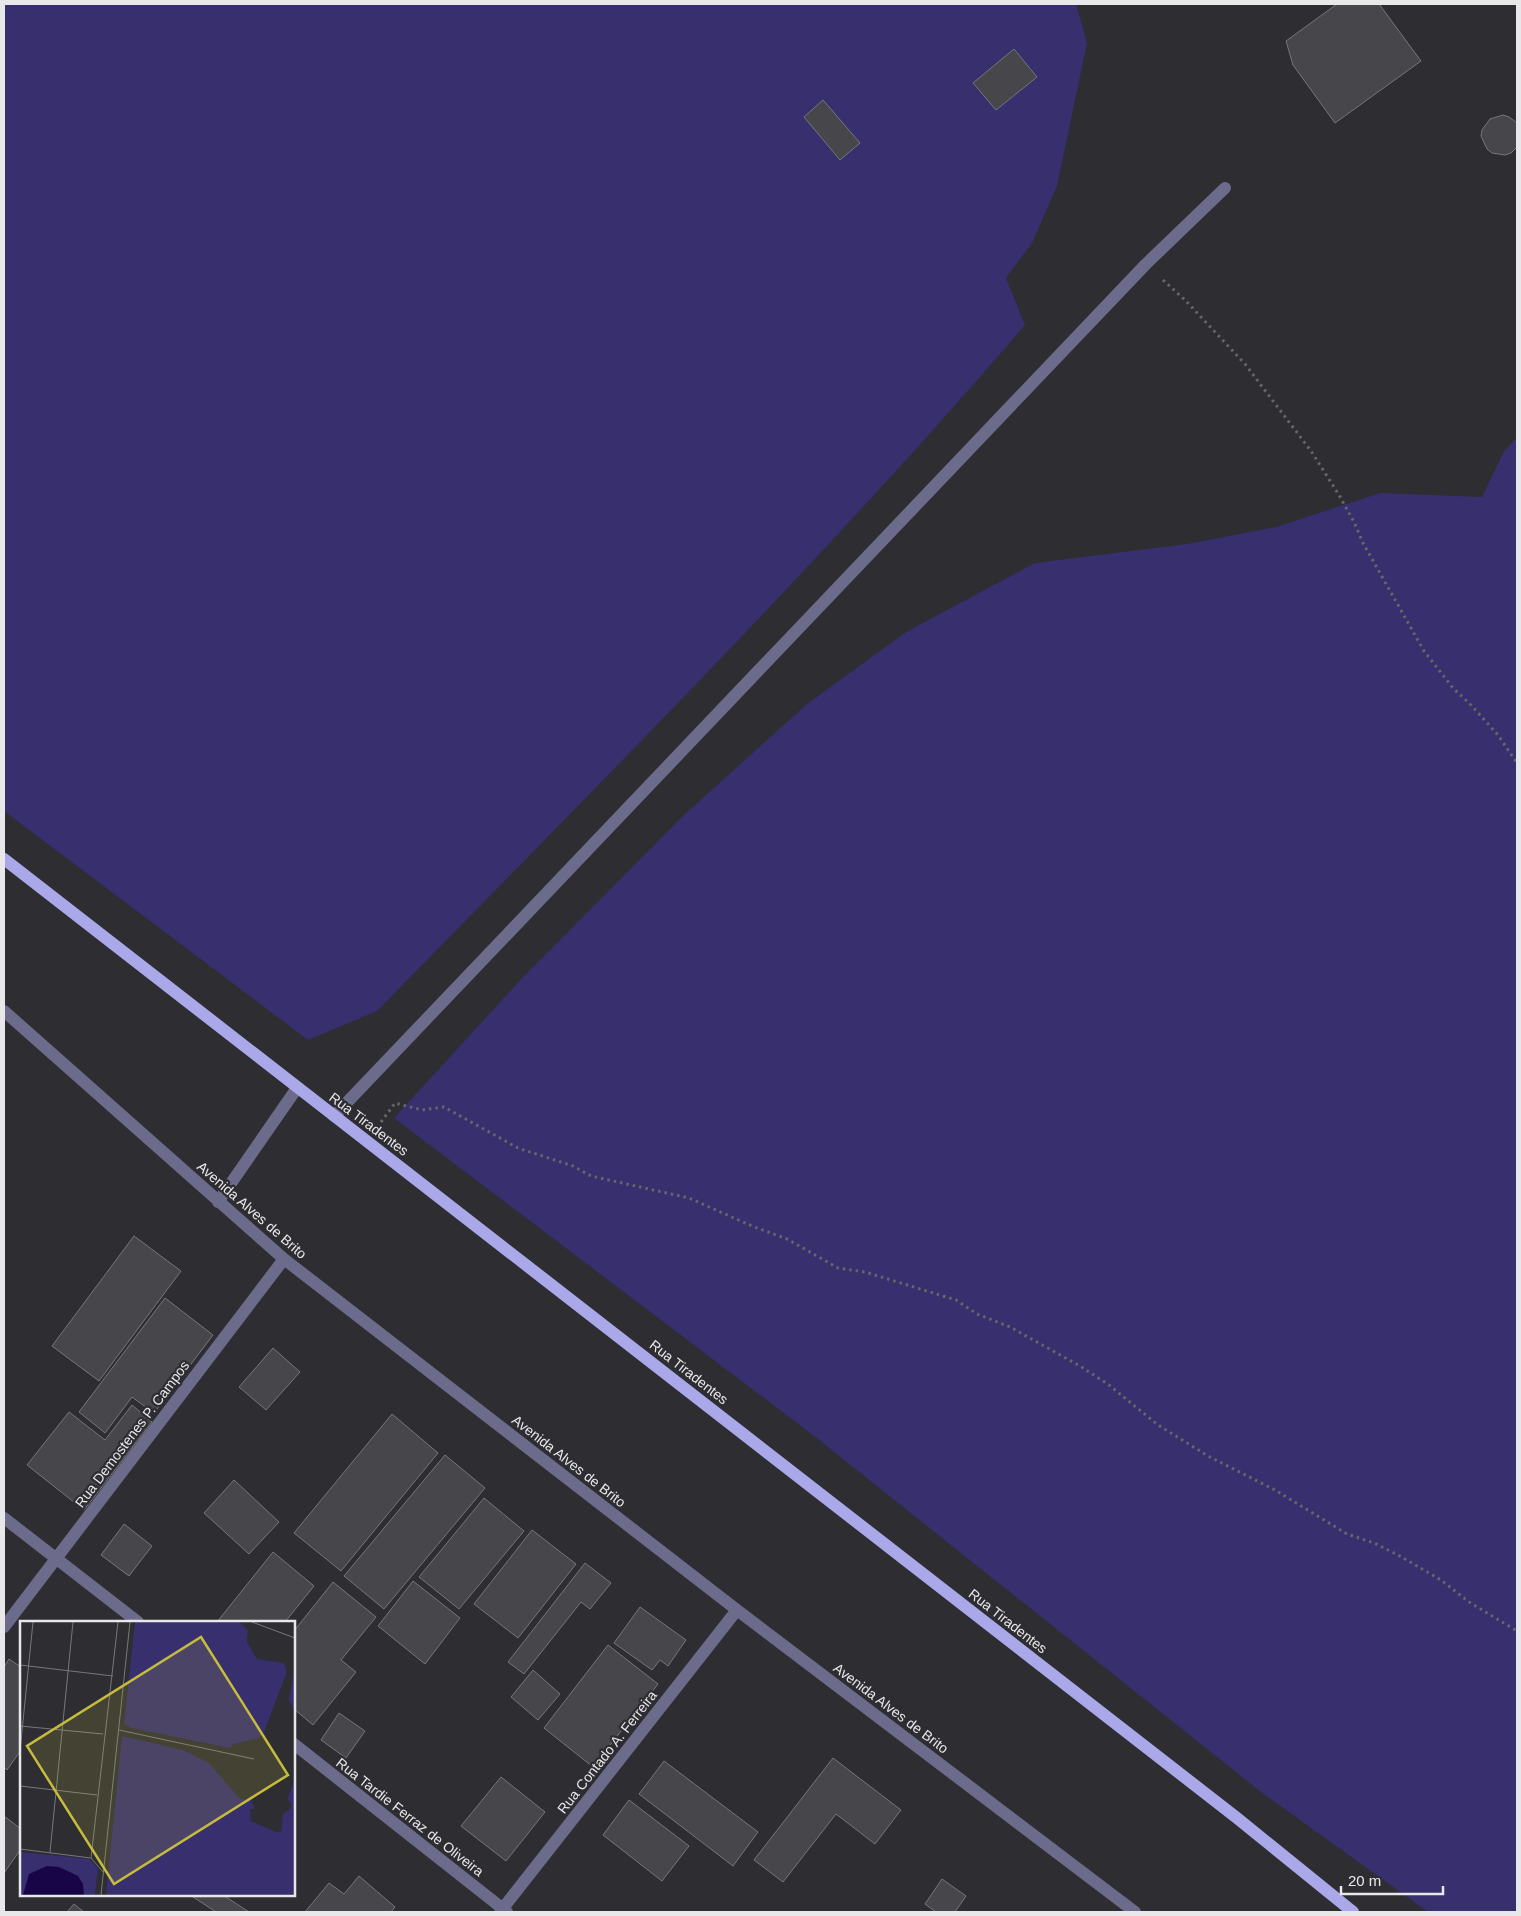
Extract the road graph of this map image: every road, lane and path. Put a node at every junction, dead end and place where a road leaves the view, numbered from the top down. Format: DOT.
graph roads {
  1 [pos="1225,188"];
  2 [pos="1146,264"];
  3 [pos="1517,763"];
  4 [pos="4,859"];
  5 [pos="4,1011"];
  6 [pos="296,1088"];
  7 [pos="334,1116"];
  8 [pos="367,1140"];
  9 [pos="218,1202"];
  10 [pos="284,1259"];
  11 [pos="4,1518"];
  12 [pos="56,1558"];
  13 [pos="738,1610"];
  14 [pos="137,1621"];
  15 [pos="4,1627"];
  16 [pos="1517,1631"];
  17 [pos="295,1745"];
  18 [pos="504,1911"];
  19 [pos="1135,1912"];
  20 [pos="1353,1912"];
  1 -- 2 [label="street"];
  2 -- 3 [label="path"];
  2 -- 7 [label="street"];
  4 -- 6 [label="main road, Rua Tiradentes"];
  5 -- 9 [label="street, Avenida Alves de Brito"];
  6 -- 7 [label="main road, Rua Tiradentes"];
  6 -- 9 [label="street"];
  7 -- 8 [label="main road, Rua Tiradentes"];
  8 -- 16 [label="path"];
  8 -- 20 [label="main road, Rua Tiradentes"];
  9 -- 10 [label="street, Avenida Alves de Brito"];
  10 -- 12 [label="street, Rua Demostenes P. Campos"];
  10 -- 13 [label="street, Avenida Alves de Brito"];
  11 -- 12 [label="street"];
  12 -- 14 [label="street"];
  12 -- 15 [label="street, Rua Demostenes P. Campos"];
  13 -- 18 [label="street, Rua Contado A. Ferreira"];
  13 -- 19 [label="street, Avenida Alves de Brito"];
  17 -- 18 [label="street, Rua Tardie Ferraz de Oliveira"];
}
